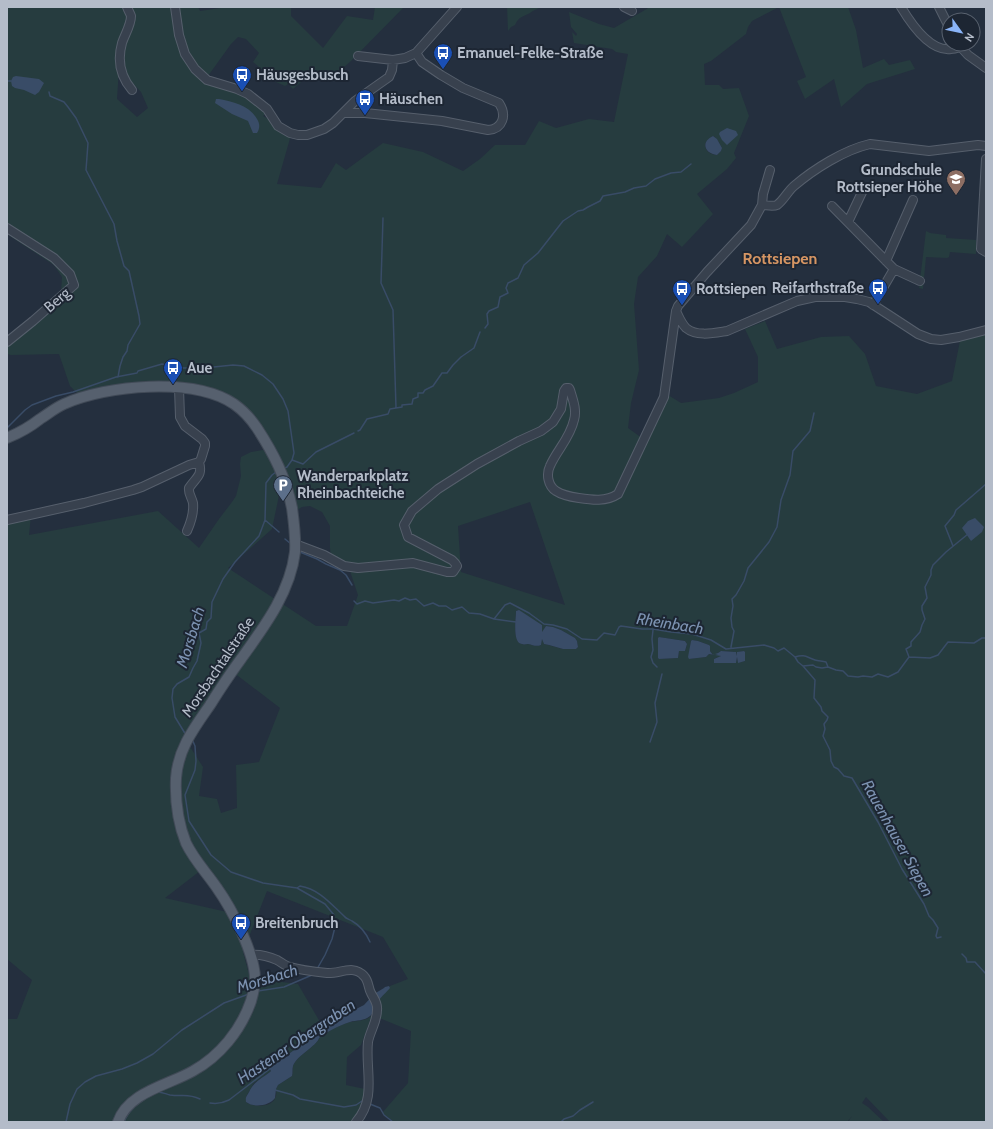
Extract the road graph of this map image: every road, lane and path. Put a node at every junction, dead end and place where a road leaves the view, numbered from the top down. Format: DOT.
graph roads {
  1 [pos="127,7"];
  2 [pos="175,7"];
  3 [pos="457,7"];
  4 [pos="624,7"];
  5 [pos="900,7"];
  6 [pos="632,11"];
  7 [pos="941,48"];
  8 [pos="966,52"];
  9 [pos="416,53"];
  10 [pos="358,56"];
  11 [pos="393,60"];
  12 [pos="986,68"];
  13 [pos="132,90"];
  14 [pos="344,112"];
  15 [pos="986,146"];
  16 [pos="986,159"];
  17 [pos="770,170"];
  18 [pos="864,188"];
  19 [pos="913,200"];
  20 [pos="762,205"];
  21 [pos="832,206"];
  22 [pos="848,222"];
  23 [pos="7,228"];
  24 [pos="986,252"];
  25 [pos="886,261"];
  26 [pos="894,269"];
  27 [pos="920,281"];
  28 [pos="873,304"];
  29 [pos="676,311"];
  30 [pos="986,330"];
  31 [pos="7,342"];
  32 [pos="179,388"];
  33 [pos="7,438"];
  34 [pos="199,462"];
  35 [pos="7,520"];
  36 [pos="187,531"];
  37 [pos="295,544"];
  38 [pos="250,955"];
  39 [pos="118,1122"];
  40 [pos="356,1122"];
  1 -- 13 [label="street"];
  2 -- 14 [label="street"];
  3 -- 9 [label="street"];
  4 -- 6 [label="street"];
  5 -- 7 [label="street"];
  8 -- 12 [label="street"];
  9 -- 11 [label="street"];
  9 -- 14 [label="street"];
  10 -- 11 [label="street"];
  11 -- 14 [label="street"];
  15 -- 20 [label="street"];
  16 -- 24 [label="street"];
  17 -- 20 [label="street"];
  18 -- 22 [label="street"];
  19 -- 25 [label="street"];
  20 -- 29 [label="street"];
  21 -- 22 [label="street"];
  22 -- 25 [label="street"];
  23 -- 31 [label="street, Berg"];
  25 -- 26 [label="street"];
  26 -- 27 [label="street"];
  26 -- 28 [label="street"];
  28 -- 29 [label="street"];
  28 -- 30 [label="street"];
  29 -- 37 [label="street"];
  32 -- 33 [label="main road, Morsbachtalstraße"];
  32 -- 34 [label="street"];
  32 -- 37 [label="main road, Morsbachtalstraße"];
  34 -- 35 [label="street"];
  34 -- 36 [label="street"];
  37 -- 38 [label="main road, Morsbachtalstraße"];
  38 -- 39 [label="main road, Morsbachtalstraße"];
  38 -- 40 [label="street"];
}
